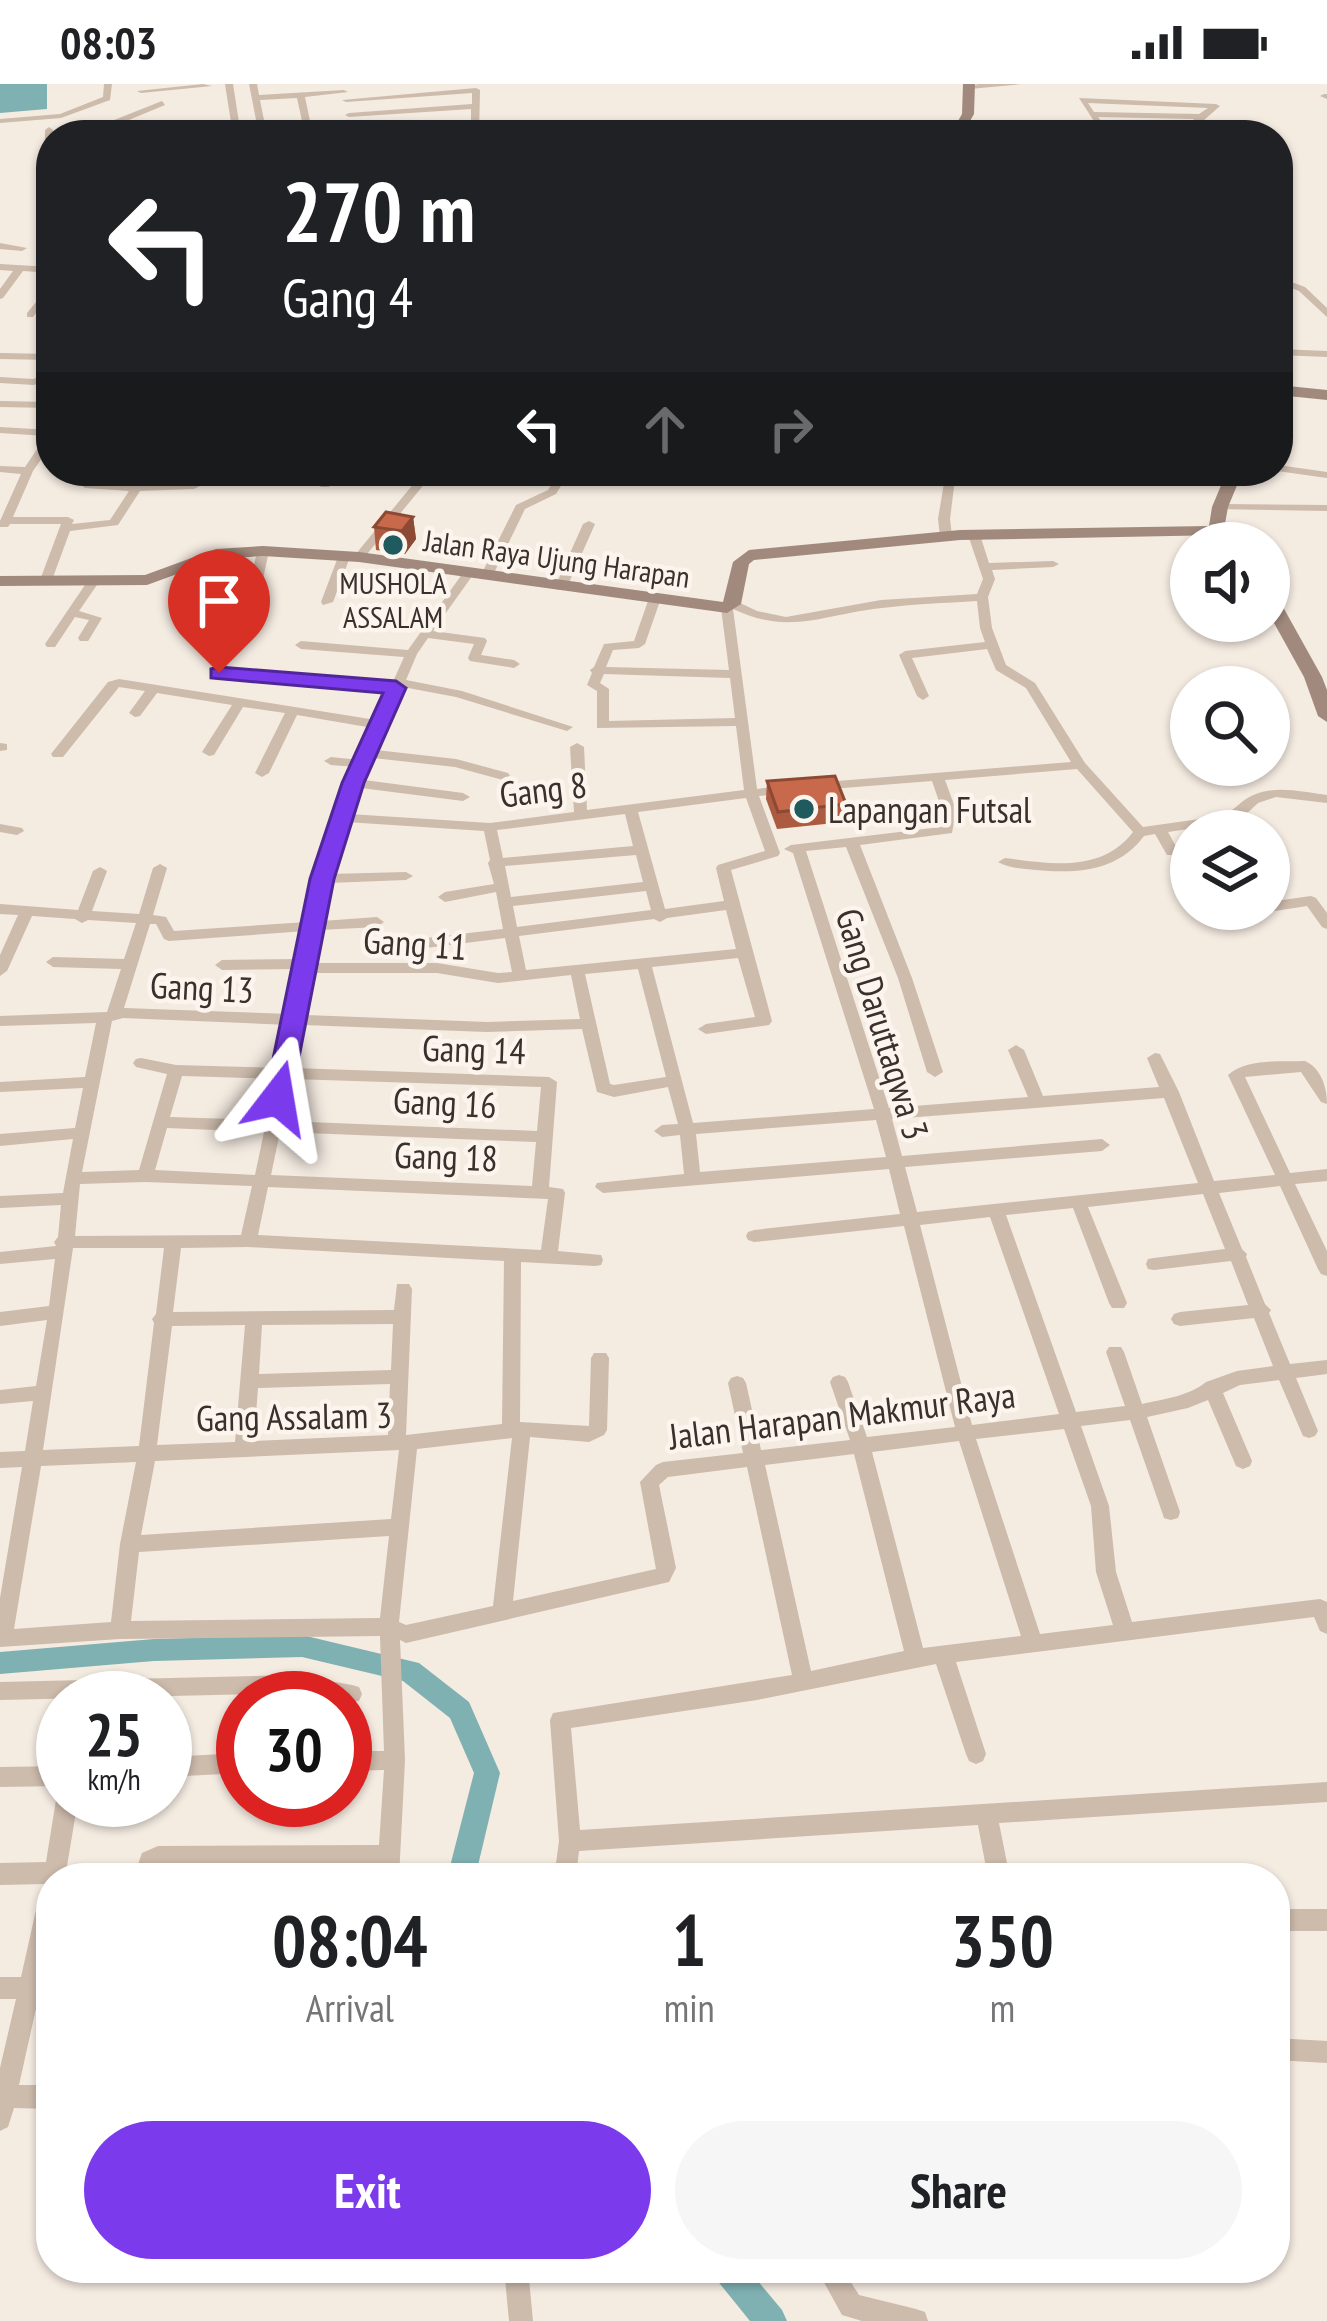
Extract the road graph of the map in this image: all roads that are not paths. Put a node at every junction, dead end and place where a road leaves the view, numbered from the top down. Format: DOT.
graph roads {
  1 [pos="108,84"];
  2 [pos="229,84"];
  3 [pos="253,84"];
  4 [pos="1018,84"];
  5 [pos="207,85"];
  6 [pos="969,86"];
  7 [pos="162,89"];
  8 [pos="141,91"];
  9 [pos="344,92"];
  10 [pos="300,95"];
  11 [pos="255,98"];
  12 [pos="162,103"];
  13 [pos="86,106"];
  14 [pos="476,106"];
  15 [pos="1091,114"];
  16 [pos="350,116"];
  17 [pos="1201,117"];
  18 [pos="124,118"];
  19 [pos="121,120"];
  20 [pos="163,120"];
  21 [pos="211,120"];
  22 [pos="235,120"];
  23 [pos="259,120"];
  24 [pos="308,120"];
  25 [pos="351,120"];
  26 [pos="476,120"];
  27 [pos="965,120"];
  28 [pos="1096,120"];
  29 [pos="1198,120"];
  30 [pos="0,121"];
  31 [pos="0,246"];
  32 [pos="22,248"];
  33 [pos="0,267"];
  34 [pos="20,268"];
  35 [pos="36,269"];
  36 [pos="1293,286"];
  37 [pos="0,296"];
  38 [pos="36,307"];
  39 [pos="1327,314"];
  40 [pos="30,315"];
  41 [pos="1293,353"];
  42 [pos="1327,354"];
  43 [pos="0,356"];
  44 [pos="36,357"];
  45 [pos="0,380"];
  46 [pos="36,381"];
  47 [pos="1293,394"];
  48 [pos="1327,397"];
  49 [pos="0,404"];
  50 [pos="36,405"];
  51 [pos="0,430"];
  52 [pos="36,434"];
  53 [pos="36,458"];
  54 [pos="0,469"];
  55 [pos="1293,470"];
  56 [pos="28,471"];
  57 [pos="1327,475"];
  58 [pos="89,486"];
  59 [pos="194,486"];
  60 [pos="412,486"];
  61 [pos="555,486"];
  62 [pos="949,486"];
  63 [pos="1229,486"];
  64 [pos="136,488"];
  65 [pos="1220,507"];
  66 [pos="1327,508"];
  67 [pos="1220,522"];
  68 [pos="589,524"];
  69 [pos="3,526"];
  70 [pos="65,528"];
  71 [pos="974,535"];
  72 [pos="946,536"];
  73 [pos="1170,537"];
  74 [pos="263,551"];
  75 [pos="351,557"];
  76 [pos="1054,564"];
  77 [pos="988,567"];
  78 [pos="478,573"];
  79 [pos="46,580"];
  80 [pos="0,581"];
  81 [pos="93,581"];
  82 [pos="561,587"];
  83 [pos="982,597"];
  84 [pos="654,601"];
  85 [pos="327,602"];
  86 [pos="730,606"];
  87 [pos="72,613"];
  88 [pos="247,626"];
  89 [pos="425,634"];
  90 [pos="1290,634"];
  91 [pos="85,638"];
  92 [pos="51,644"];
  93 [pos="301,645"];
  94 [pos="992,645"];
  95 [pos="412,654"];
  96 [pos="514,664"];
  97 [pos="596,670"];
  98 [pos="219,673"];
  99 [pos="737,674"];
  100 [pos="1320,677"];
  101 [pos="397,685"];
  102 [pos="154,688"];
  103 [pos="923,696"];
  104 [pos="238,703"];
  105 [pos="292,712"];
  106 [pos="135,713"];
  107 [pos="1327,716"];
  108 [pos="741,722"];
  109 [pos="381,725"];
  110 [pos="568,727"];
  111 [pos="577,747"];
  112 [pos="209,752"];
  113 [pos="58,754"];
  114 [pos="364,759"];
  115 [pos="331,761"];
  116 [pos="1080,765"];
  117 [pos="262,773"];
  118 [pos="937,775"];
  119 [pos="503,776"];
  120 [pos="353,783"];
  121 [pos="751,792"];
  122 [pos="463,797"];
  123 [pos="1327,800"];
  124 [pos="630,809"];
  125 [pos="1244,810"];
  126 [pos="580,816"];
  127 [pos="340,818"];
  128 [pos="490,826"];
  129 [pos="0,828"];
  130 [pos="1170,830"];
  131 [pos="17,831"];
  132 [pos="1160,831"];
  133 [pos="1140,832"];
  134 [pos="852,843"];
  135 [pos="798,848"];
  136 [pos="1170,848"];
  137 [pos="638,850"];
  138 [pos="773,853"];
  139 [pos="1005,862"];
  140 [pos="495,863"];
  141 [pos="160,868"];
  142 [pos="100,871"];
  143 [pos="406,876"];
  144 [pos="322,879"];
  145 [pos="650,886"];
  146 [pos="502,894"];
  147 [pos="445,897"];
  148 [pos="1290,904"];
  149 [pos="732,905"];
  150 [pos="0,909"];
  151 [pos="27,911"];
  152 [pos="660,917"];
  153 [pos="82,918"];
  154 [pos="143,919"];
  155 [pos="377,922"];
  156 [pos="1327,924"];
  157 [pos="314,927"];
  158 [pos="511,932"];
  159 [pos="7,938"];
  160 [pos="418,944"];
  161 [pos="744,953"];
  162 [pos="53,962"];
  163 [pos="644,963"];
  164 [pos="129,964"];
  165 [pos="222,965"];
  166 [pos="305,966"];
  167 [pos="577,970"];
  168 [pos="0,971"];
  169 [pos="520,975"];
  170 [pos="109,1017"];
  171 [pos="0,1021"];
  172 [pos="297,1021"];
  173 [pos="587,1024"];
  174 [pos="706,1029"];
  175 [pos="1016,1050"];
  176 [pos="1155,1058"];
  177 [pos="141,1063"];
  178 [pos="176,1070"];
  179 [pos="935,1072"];
  180 [pos="286,1073"];
  181 [pos="674,1081"];
  182 [pos="90,1082"];
  183 [pos="0,1087"];
  184 [pos="1171,1092"];
  185 [pos="1327,1098"];
  186 [pos="1036,1100"];
  187 [pos="882,1111"];
  188 [pos="159,1122"];
  189 [pos="272,1124"];
  190 [pos="687,1129"];
  191 [pos="662,1131"];
  192 [pos="80,1133"];
  193 [pos="544,1137"];
  194 [pos="0,1140"];
  195 [pos="1102,1145"];
  196 [pos="893,1163"];
  197 [pos="1327,1175"];
  198 [pos="145,1176"];
  199 [pos="73,1178"];
  200 [pos="693,1179"];
  201 [pos="1284,1179"];
  202 [pos="260,1182"];
  203 [pos="1211,1186"];
  204 [pos="603,1187"];
  205 [pos="548,1193"];
  206 [pos="69,1199"];
  207 [pos="1078,1201"];
  208 [pos="0,1202"];
  209 [pos="995,1209"];
  210 [pos="908,1217"];
  211 [pos="754,1236"];
  212 [pos="248,1241"];
  213 [pos="173,1244"];
  214 [pos="62,1247"];
  215 [pos="1239,1254"];
  216 [pos="513,1256"];
  217 [pos="549,1257"];
  218 [pos="0,1258"];
  219 [pos="595,1260"];
  220 [pos="1154,1264"];
  221 [pos="1327,1269"];
  222 [pos="403,1289"];
  223 [pos="1118,1303"];
  224 [pos="1262,1310"];
  225 [pos="58,1312"];
  226 [pos="402,1317"];
  227 [pos="254,1318"];
  228 [pos="0,1319"];
  229 [pos="161,1319"];
  230 [pos="1180,1319"];
  231 [pos="1115,1352"];
  232 [pos="599,1358"];
  233 [pos="1327,1367"];
  234 [pos="1282,1372"];
  235 [pos="400,1377"];
  236 [pos="251,1381"];
  237 [pos="839,1382"];
  238 [pos="737,1383"];
  239 [pos="1212,1387"];
  240 [pos="45,1392"];
  241 [pos="0,1397"];
  242 [pos="1138,1412"];
  243 [pos="1072,1418"];
  244 [pos="517,1430"];
  245 [pos="1309,1431"];
  246 [pos="966,1435"];
  247 [pos="403,1443"];
  248 [pos="862,1448"];
  249 [pos="244,1450"];
  250 [pos="147,1451"];
  251 [pos="33,1457"];
  252 [pos="0,1460"];
  253 [pos="752,1460"];
  254 [pos="1243,1461"];
  255 [pos="1171,1512"];
  256 [pos="398,1527"];
  257 [pos="130,1544"];
  258 [pos="502,1611"];
  259 [pos="1327,1624"];
  260 [pos="389,1628"];
  261 [pos="120,1630"];
  262 [pos="1125,1630"];
  263 [pos="2,1639"];
  264 [pos="1032,1641"];
  265 [pos="943,1654"];
  266 [pos="916,1658"];
  267 [pos="804,1682"];
  268 [pos="216,1686"];
  269 [pos="0,1691"];
  270 [pos="976,1754"];
  271 [pos="372,1760"];
  272 [pos="395,1760"];
  273 [pos="36,1776"];
  274 [pos="0,1777"];
  275 [pos="1327,1792"];
  276 [pos="987,1814"];
  277 [pos="63,1827"];
  278 [pos="571,1840"];
  279 [pos="57,1863"];
  280 [pos="149,1863"];
  281 [pos="305,1863"];
  282 [pos="389,1863"];
  283 [pos="567,1863"];
  284 [pos="996,1863"];
  285 [pos="0,1874"];
  286 [pos="36,1879"];
  287 [pos="1290,1920"];
  288 [pos="1327,1920"];
  289 [pos="36,1958"];
  290 [pos="0,1988"];
  291 [pos="29,1988"];
  292 [pos="1290,2050"];
  293 [pos="1327,2052"];
  294 [pos="36,2099"];
  295 [pos="2,2106"];
  296 [pos="517,2283"];
  297 [pos="837,2283"];
  298 [pos="520,2321"];
  299 [pos="916,2321"];
  1 -- 13 [label="street"];
  2 -- 22 [label="street"];
  3 -- 11 [label="street"];
  4 -- 6 [label="street"];
  5 -- 7 [label="street"];
  5 -- 21 [label="street"];
  6 -- 27 [label="street"];
  7 -- 8 [label="street"];
  7 -- 12 [label="street"];
  9 -- 10 [label="street"];
  9 -- 14 [label="street"];
  9 -- 16 [label="street"];
  10 -- 11 [label="street"];
  10 -- 24 [label="street"];
  11 -- 23 [label="street"];
  12 -- 18 [label="street"];
  12 -- 20 [label="street"];
  13 -- 18 [label="street"];
  13 -- 30 [label="street"];
  14 -- 16 [label="street"];
  14 -- 26 [label="street"];
  15 -- 17 [label="street"];
  15 -- 17 [label="street"];
  15 -- 28 [label="street"];
  16 -- 25 [label="street"];
  17 -- 29 [label="street"];
  18 -- 19 [label="street"];
  31 -- 32 [label="street"];
  33 -- 34 [label="street"];
  34 -- 35 [label="street"];
  34 -- 37 [label="street"];
  36 -- 39 [label="street"];
  38 -- 40 [label="street"];
  41 -- 42 [label="street"];
  43 -- 44 [label="street"];
  45 -- 46 [label="street"];
  47 -- 48 [label="street"];
  49 -- 50 [label="street"];
  51 -- 52 [label="street"];
  53 -- 56 [label="street"];
  54 -- 56 [label="street"];
  55 -- 57 [label="street"];
  56 -- 69 [label="street"];
  58 -- 64 [label="street"];
  59 -- 64 [label="street"];
  60 -- 75 [label="street"];
  61 -- 78 [label="street"];
  62 -- 72 [label="street"];
  63 -- 65 [label="street"];
  64 -- 70 [label="street"];
  65 -- 66 [label="street"];
  65 -- 67 [label="street"];
  68 -- 82 [label="street"];
  69 -- 70 [label="street"];
  70 -- 79 [label="street"];
  71 -- 72 [label="street, Jalan Raya Ujung Harapan"];
  71 -- 73 [label="street, Jalan Raya Ujung Harapan"];
  71 -- 77 [label="street"];
  72 -- 86 [label="street, Jalan Raya Ujung Harapan"];
  74 -- 75 [label="street, Jalan Raya Ujung Harapan"];
  74 -- 81 [label="street, Jalan Raya Ujung Harapan"];
  74 -- 88 [label="street"];
  75 -- 78 [label="street, Jalan Raya Ujung Harapan"];
  75 -- 85 [label="street"];
  76 -- 77 [label="street"];
  77 -- 83 [label="street"];
  78 -- 82 [label="street, Jalan Raya Ujung Harapan"];
  78 -- 89 [label="street"];
  79 -- 80 [label="street, Jalan Raya Ujung Harapan"];
  79 -- 81 [label="street, Jalan Raya Ujung Harapan"];
  81 -- 87 [label="street"];
  82 -- 84 [label="street, Jalan Raya Ujung Harapan"];
  83 -- 86 [label="street"];
  83 -- 94 [label="street"];
  84 -- 86 [label="street, Jalan Raya Ujung Harapan"];
  84 -- 97 [label="street"];
  86 -- 99 [label="street"];
  87 -- 91 [label="street"];
  87 -- 92 [label="street"];
  89 -- 95 [label="street"];
  89 -- 96 [label="street"];
  90 -- 100 [label="street"];
  93 -- 95 [label="street"];
  94 -- 103 [label="street"];
  94 -- 116 [label="street"];
  95 -- 101 [label="street"];
  97 -- 99 [label="street"];
  97 -- 108 [label="street"];
  98 -- 101 [label="street"];
  99 -- 108 [label="street"];
  100 -- 107 [label="street"];
  101 -- 109 [label="street"];
  101 -- 110 [label="street"];
  102 -- 104 [label="street"];
  102 -- 106 [label="street"];
  102 -- 113 [label="street"];
  104 -- 105 [label="street"];
  104 -- 112 [label="street"];
  105 -- 109 [label="street"];
  105 -- 117 [label="street"];
  108 -- 121 [label="street"];
  109 -- 114 [label="street"];
  111 -- 126 [label="street"];
  114 -- 115 [label="street"];
  114 -- 119 [label="street"];
  114 -- 120 [label="street"];
  116 -- 118 [label="street, Gang 8"];
  116 -- 133 [label="street"];
  118 -- 121 [label="street, Gang 8"];
  118 -- 134 [label="street"];
  120 -- 122 [label="street"];
  120 -- 127 [label="street"];
  121 -- 124 [label="street, Gang 8"];
  121 -- 138 [label="street"];
  123 -- 125 [label="street"];
  124 -- 126 [label="street, Gang 8"];
  124 -- 137 [label="street"];
  126 -- 128 [label="street, Gang 8"];
  127 -- 128 [label="street, Gang 8"];
  127 -- 144 [label="street"];
  128 -- 140 [label="street"];
  129 -- 131 [label="street"];
  130 -- 132 [label="street"];
  132 -- 133 [label="street"];
  132 -- 136 [label="street"];
  133 -- 139 [label="street"];
  134 -- 135 [label="street"];
  134 -- 179 [label="street"];
  135 -- 138 [label="street"];
  135 -- 187 [label="street, Gang Daruttaqwa 3"];
  137 -- 140 [label="street"];
  137 -- 145 [label="street"];
  138 -- 149 [label="street"];
  140 -- 146 [label="street"];
  141 -- 154 [label="street"];
  142 -- 153 [label="street"];
  143 -- 144 [label="street"];
  144 -- 157 [label="street"];
  145 -- 146 [label="street"];
  145 -- 152 [label="street"];
  146 -- 147 [label="street"];
  146 -- 158 [label="street"];
  148 -- 156 [label="street"];
  149 -- 152 [label="street"];
  149 -- 161 [label="street"];
  150 -- 151 [label="street"];
  151 -- 153 [label="street"];
  151 -- 159 [label="street"];
  152 -- 158 [label="street"];
  153 -- 154 [label="street"];
  154 -- 157 [label="street"];
  154 -- 164 [label="street"];
  155 -- 157 [label="street"];
  157 -- 166 [label="street"];
  158 -- 160 [label="street"];
  158 -- 169 [label="street"];
  159 -- 168 [label="street"];
  161 -- 163 [label="street, Gang 11"];
  161 -- 174 [label="street"];
  162 -- 164 [label="street"];
  163 -- 167 [label="street, Gang 11"];
  163 -- 181 [label="street"];
  164 -- 170 [label="street"];
  165 -- 166 [label="street, Gang 11"];
  166 -- 169 [label="street, Gang 11"];
  166 -- 172 [label="street"];
  167 -- 169 [label="street, Gang 11"];
  167 -- 173 [label="street"];
  170 -- 171 [label="street, Gang 13"];
  170 -- 172 [label="street, Gang 13"];
  170 -- 182 [label="street"];
  172 -- 173 [label="street, Gang 13"];
  172 -- 180 [label="street"];
  173 -- 181 [label="street"];
  175 -- 186 [label="street"];
  176 -- 184 [label="street"];
  177 -- 178 [label="street"];
  178 -- 180 [label="street"];
  178 -- 188 [label="street"];
  180 -- 189 [label="street"];
  180 -- 193 [label="street, Gang 14"];
  181 -- 190 [label="street"];
  182 -- 183 [label="street"];
  182 -- 192 [label="street"];
  184 -- 186 [label="street"];
  184 -- 203 [label="street"];
  185 -- 201 [label="street"];
  186 -- 187 [label="street"];
  187 -- 190 [label="street"];
  187 -- 196 [label="street, Gang Daruttaqwa 3"];
  188 -- 189 [label="street, Gang 16"];
  188 -- 198 [label="street"];
  189 -- 193 [label="street, Gang 16"];
  189 -- 202 [label="street"];
  190 -- 191 [label="street"];
  190 -- 200 [label="street"];
  192 -- 194 [label="street"];
  192 -- 199 [label="street"];
  193 -- 205 [label="street, Gang 14"];
  195 -- 196 [label="street"];
  196 -- 200 [label="street"];
  196 -- 210 [label="street, Gang Daruttaqwa 3"];
  197 -- 201 [label="street"];
  198 -- 199 [label="street, Gang 18"];
  198 -- 202 [label="street, Gang 18"];
  199 -- 206 [label="street"];
  200 -- 204 [label="street"];
  201 -- 203 [label="street"];
  201 -- 221 [label="street"];
  202 -- 205 [label="street, Gang 18"];
  202 -- 212 [label="street"];
  203 -- 207 [label="street"];
  203 -- 215 [label="street"];
  205 -- 217 [label="street, Gang 14"];
  206 -- 208 [label="street"];
  206 -- 214 [label="street"];
  207 -- 209 [label="street"];
  207 -- 223 [label="street"];
  209 -- 210 [label="street"];
  209 -- 243 [label="street"];
  210 -- 211 [label="street"];
  210 -- 246 [label="street, Gang Daruttaqwa 3"];
  212 -- 213 [label="street"];
  212 -- 216 [label="street"];
  213 -- 214 [label="street"];
  213 -- 229 [label="street"];
  214 -- 218 [label="street"];
  214 -- 225 [label="street"];
  215 -- 220 [label="street"];
  215 -- 224 [label="street"];
  216 -- 217 [label="street"];
  216 -- 244 [label="street"];
  217 -- 219 [label="street"];
  222 -- 226 [label="street"];
  224 -- 230 [label="street"];
  224 -- 234 [label="street"];
  225 -- 228 [label="street"];
  225 -- 240 [label="street"];
  226 -- 227 [label="street"];
  226 -- 235 [label="street"];
  227 -- 229 [label="street"];
  227 -- 236 [label="street"];
  229 -- 250 [label="street"];
  231 -- 242 [label="street"];
  232 -- 244 [label="street"];
  233 -- 234 [label="street, Jalan Harapan Makmur Raya"];
  234 -- 239 [label="street, Jalan Harapan Makmur Raya"];
  234 -- 245 [label="street"];
  235 -- 236 [label="street"];
  235 -- 247 [label="street"];
  236 -- 249 [label="street"];
  237 -- 248 [label="street"];
  238 -- 253 [label="street"];
  239 -- 242 [label="street, Jalan Harapan Makmur Raya"];
  239 -- 254 [label="street"];
  240 -- 241 [label="street"];
  240 -- 251 [label="street"];
  242 -- 243 [label="street, Jalan Harapan Makmur Raya"];
  242 -- 255 [label="street"];
  243 -- 246 [label="street, Jalan Harapan Makmur Raya"];
  243 -- 262 [label="street"];
  244 -- 247 [label="street"];
  244 -- 258 [label="street"];
  246 -- 248 [label="street, Jalan Harapan Makmur Raya"];
  246 -- 264 [label="street, Gang Daruttaqwa 3"];
  247 -- 249 [label="street, Gang Assalam 3"];
  247 -- 256 [label="street, Gang Assalam 3"];
  248 -- 253 [label="street, Jalan Harapan Makmur Raya"];
  248 -- 266 [label="street"];
  249 -- 250 [label="street, Gang Assalam 3"];
  250 -- 251 [label="street, Gang Assalam 3"];
  250 -- 257 [label="street"];
  251 -- 252 [label="street, Gang Assalam 3"];
  251 -- 263 [label="street"];
  253 -- 258 [label="street, Jalan Harapan Makmur Raya"];
  253 -- 267 [label="street"];
  256 -- 257 [label="street"];
  256 -- 260 [label="street, Gang Assalam 3"];
  257 -- 261 [label="street"];
  258 -- 260 [label="street, Jalan Harapan Makmur Raya"];
  259 -- 262 [label="street"];
  260 -- 261 [label="street, Jalan Harapan Makmur Raya"];
  260 -- 272 [label="street, Gang Assalam 3"];
  261 -- 263 [label="street, Jalan Harapan Makmur Raya"];
  262 -- 264 [label="street"];
  264 -- 265 [label="street"];
  265 -- 266 [label="street"];
  265 -- 270 [label="street"];
  266 -- 267 [label="street"];
  267 -- 278 [label="street"];
  268 -- 269 [label="street"];
  271 -- 272 [label="street"];
  272 -- 282 [label="street, Gang Assalam 3"];
  273 -- 274 [label="street"];
  275 -- 276 [label="street"];
  276 -- 278 [label="street"];
  276 -- 284 [label="street"];
  277 -- 279 [label="street"];
  278 -- 283 [label="street"];
  280 -- 281 [label="street"];
  285 -- 286 [label="street"];
  287 -- 288 [label="street"];
  289 -- 291 [label="street"];
  290 -- 291 [label="street"];
  291 -- 295 [label="street"];
  292 -- 293 [label="street"];
  294 -- 295 [label="street"];
  296 -- 298 [label="street"];
  297 -- 299 [label="street"];
}
